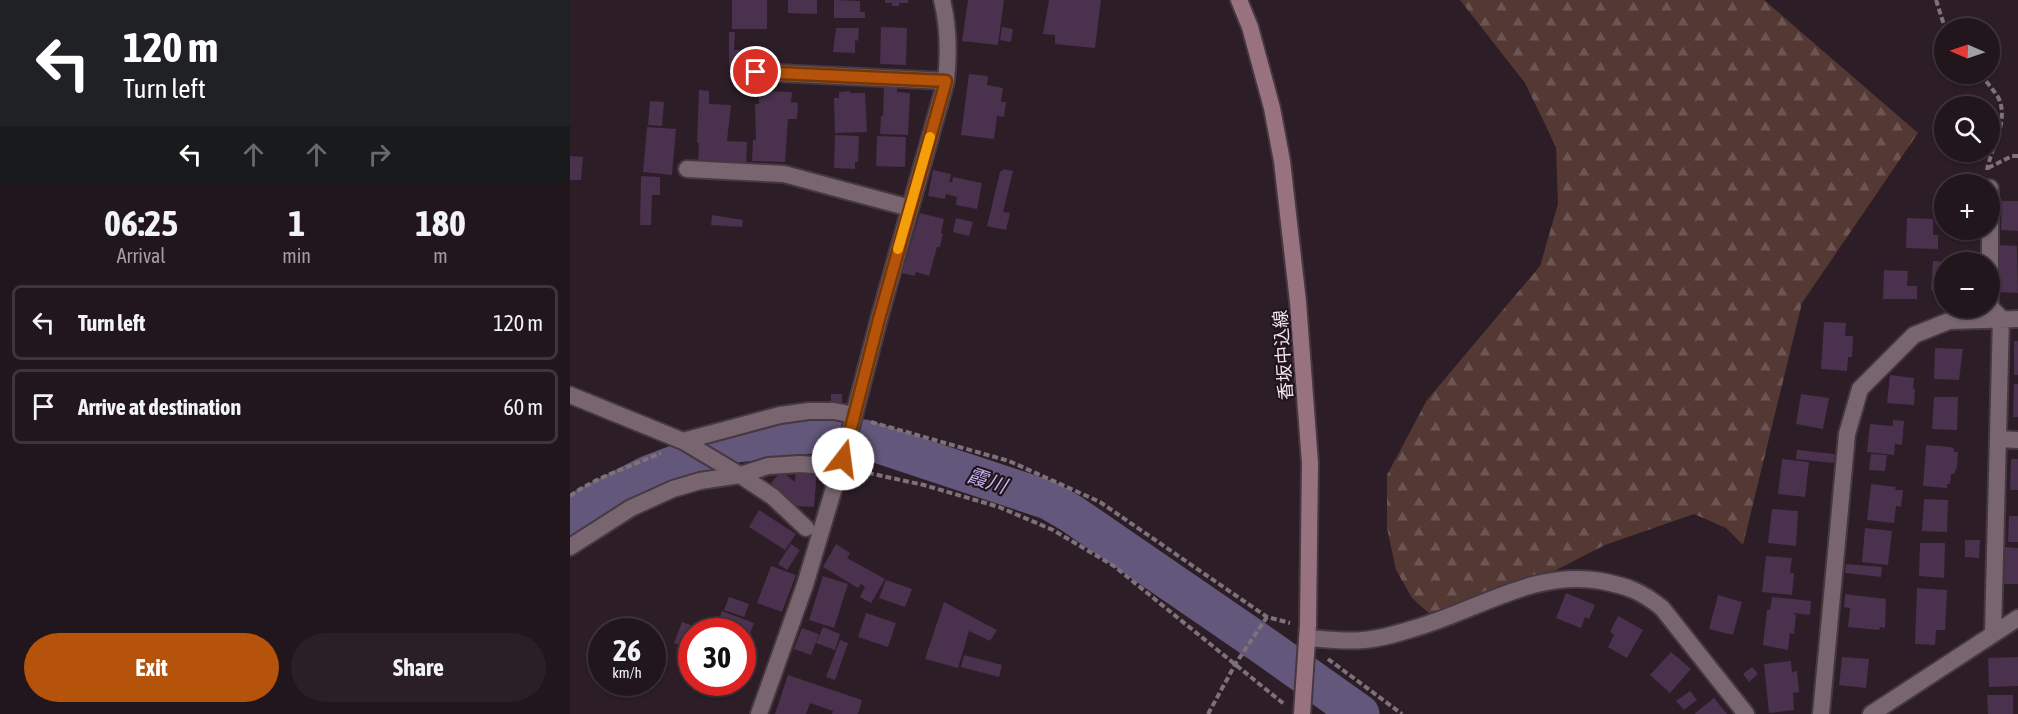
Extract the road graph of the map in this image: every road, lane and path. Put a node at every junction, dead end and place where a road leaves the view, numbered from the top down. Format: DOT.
graph roads {
  1 [pos="942,0"];
  2 [pos="1239,0"];
  3 [pos="1936,0"];
  4 [pos="1942,18"];
  5 [pos="756,72"];
  6 [pos="946,81"];
  7 [pos="1988,84"];
  8 [pos="2018,156"];
  9 [pos="1987,168"];
  10 [pos="687,169"];
  11 [pos="1988,174"];
  12 [pos="910,208"];
  13 [pos="1990,240"];
  14 [pos="2001,318"];
  15 [pos="2018,319"];
  16 [pos="570,395"];
  17 [pos="853,419"];
  18 [pos="1998,439"];
  19 [pos="2018,440"];
  20 [pos="688,443"];
  21 [pos="841,463"];
  22 [pos="736,473"];
  23 [pos="570,496"];
  24 [pos="806,528"];
  25 [pos="570,547"];
  26 [pos="1267,617"];
  27 [pos="2018,618"];
  28 [pos="1993,633"];
  29 [pos="1308,640"];
  30 [pos="1236,663"];
  31 [pos="1298,709"];
  32 [pos="759,714"];
  33 [pos="1208,714"];
  34 [pos="1402,714"];
  35 [pos="1746,714"];
  36 [pos="1821,714"];
  37 [pos="1871,714"];
  1 -- 6 [label="street"];
  2 -- 29 [label="main road, 香坂中込線"];
  3 -- 4 [label="path"];
  5 -- 6 [label="street"];
  6 -- 12 [label="street"];
  7 -- 9 [label="path"];
  8 -- 9 [label="path"];
  9 -- 11 [label="path"];
  10 -- 12 [label="street"];
  12 -- 17 [label="street"];
  13 -- 14 [label="street"];
  14 -- 15 [label="street"];
  14 -- 18 [label="street"];
  14 -- 36 [label="street"];
  16 -- 20 [label="street"];
  17 -- 20 [label="street"];
  17 -- 21 [label="street"];
  17 -- 26 [label="path"];
  18 -- 19 [label="street"];
  18 -- 28 [label="street"];
  20 -- 22 [label="street"];
  20 -- 23 [label="path"];
  21 -- 22 [label="street"];
  21 -- 30 [label="path"];
  21 -- 32 [label="street"];
  22 -- 24 [label="street"];
  22 -- 25 [label="street"];
  26 -- 29 [label="path"];
  26 -- 30 [label="path"];
  27 -- 28 [label="street"];
  28 -- 37 [label="street"];
  29 -- 31 [label="main road, 香坂中込線"];
  29 -- 34 [label="path"];
  29 -- 35 [label="street"];
  30 -- 31 [label="path"];
  30 -- 33 [label="path"];
}
